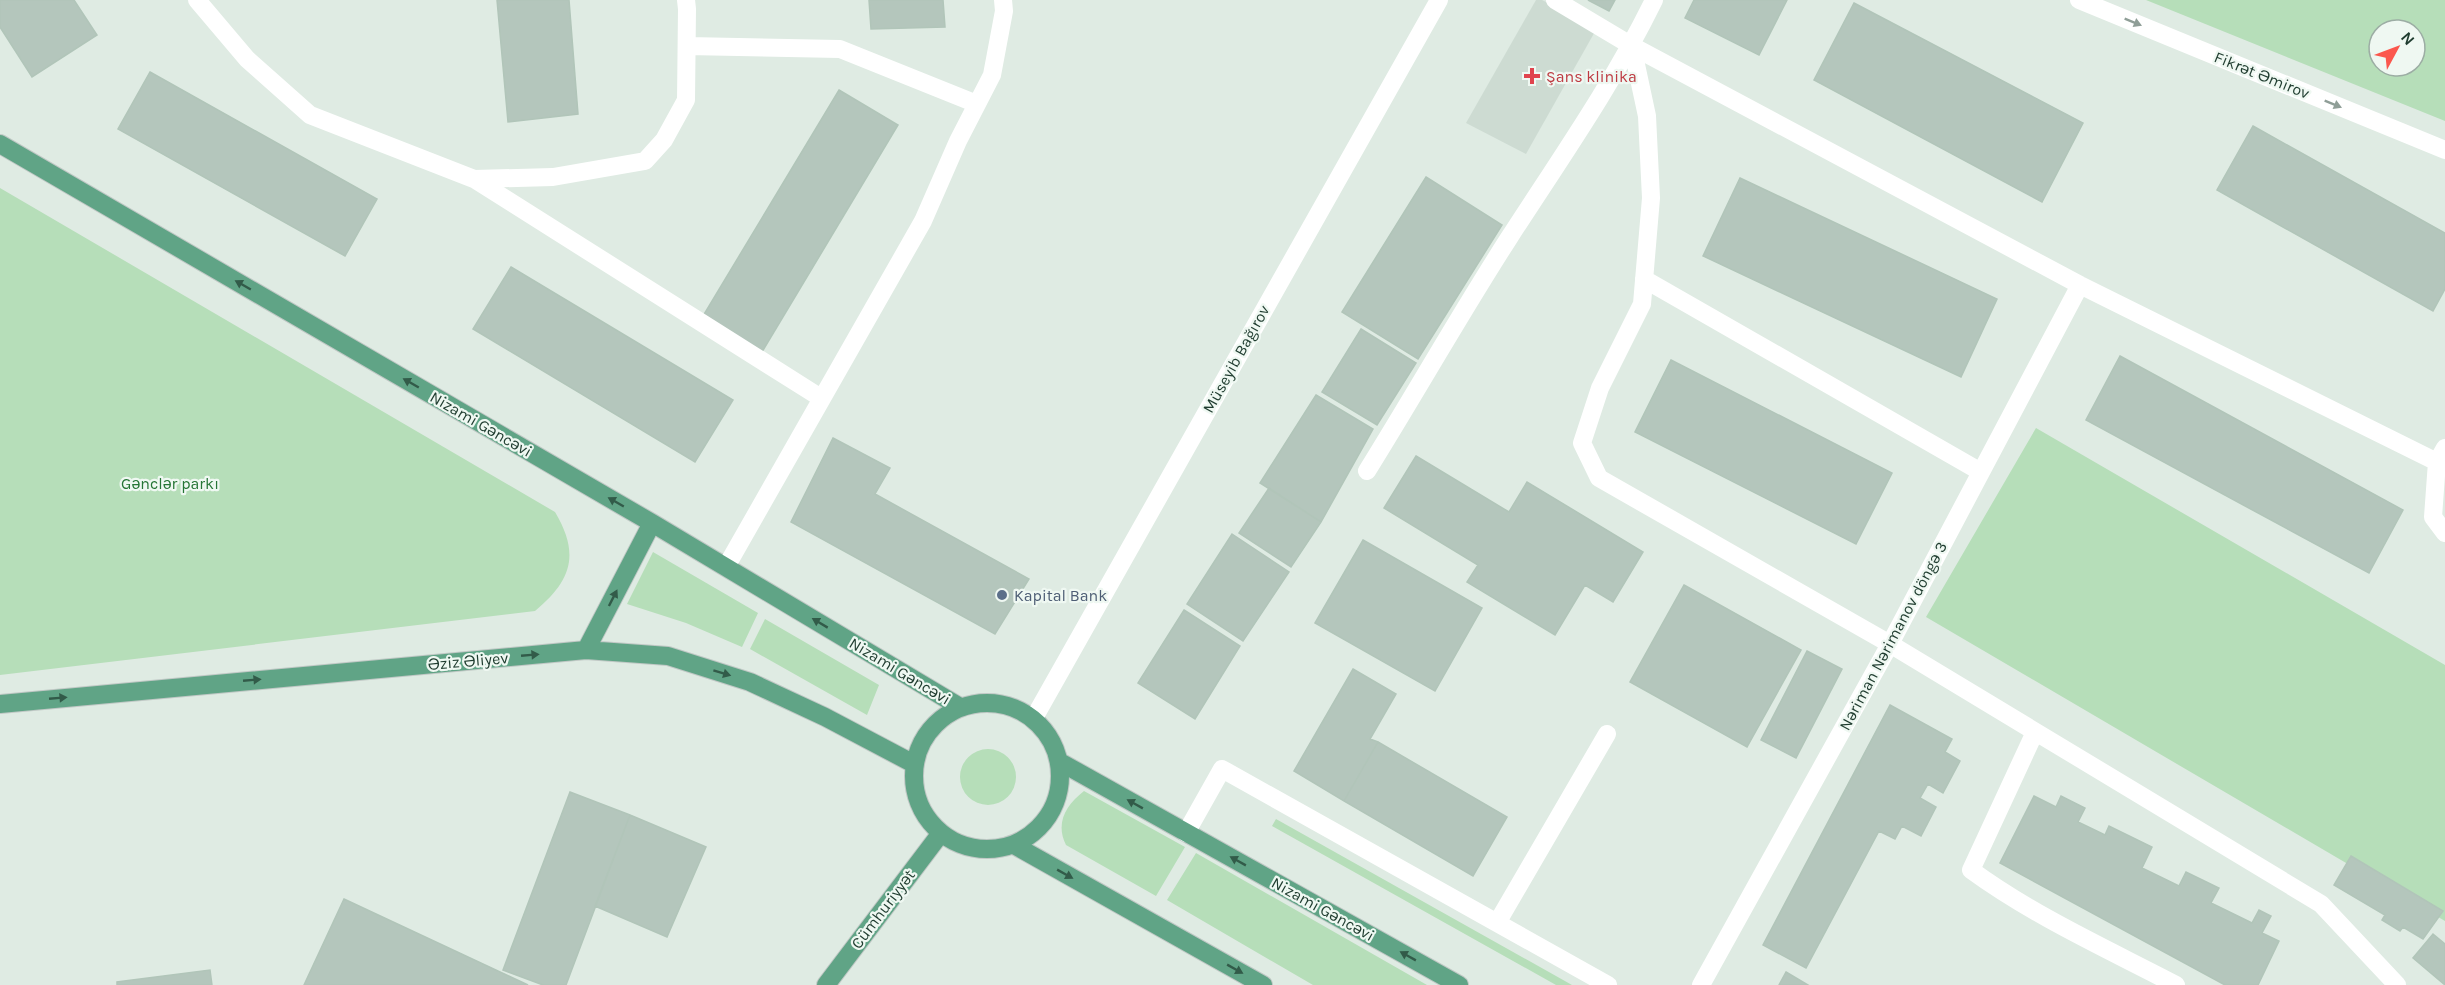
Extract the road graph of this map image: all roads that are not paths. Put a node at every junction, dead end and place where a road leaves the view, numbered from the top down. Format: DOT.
graph roads {
  1 [pos="197,0"];
  2 [pos="686,0"];
  3 [pos="1004,0"];
  4 [pos="1438,0"];
  5 [pos="1555,0"];
  6 [pos="1654,0"];
  7 [pos="2079,0"];
  8 [pos="687,46"];
  9 [pos="1632,46"];
  10 [pos="977,104"];
  11 [pos="0,144"];
  12 [pos="2445,150"];
  13 [pos="474,178"];
  14 [pos="1644,279"];
  15 [pos="2080,285"];
  16 [pos="822,398"];
  17 [pos="2441,455"];
  18 [pos="1367,471"];
  19 [pos="1981,472"];
  20 [pos="652,523"];
  21 [pos="2445,533"];
  22 [pos="726,567"];
  23 [pos="1890,644"];
  24 [pos="586,650"];
  25 [pos="0,704"];
  26 [pos="960,707"];
  27 [pos="1034,718"];
  28 [pos="2035,732"];
  29 [pos="1608,734"];
  30 [pos="1060,762"];
  31 [pos="914,764"];
  32 [pos="941,833"];
  33 [pos="1186,833"];
  34 [pos="1014,845"];
  35 [pos="1497,923"];
  36 [pos="826,985"];
  37 [pos="1263,985"];
  38 [pos="1459,985"];
  39 [pos="1608,985"];
  40 [pos="1701,985"];
  41 [pos="2176,985"];
  42 [pos="2397,985"];
  1 -- 13 [label="street"];
  2 -- 8 [label="street"];
  3 -- 10 [label="street"];
  4 -- 27 [label="street, Müseyib Bağırov"];
  5 -- 9 [label="street"];
  6 -- 9 [label="street"];
  7 -- 12 [label="street, Fikrət Əmirov, one-way"];
  8 -- 10 [label="street"];
  8 -- 13 [label="street"];
  9 -- 14 [label="street"];
  9 -- 15 [label="street"];
  9 -- 18 [label="street"];
  10 -- 16 [label="street"];
  20 -- 11 [label="main road, Nizami Gəncəvi, one-way"];
  13 -- 16 [label="street"];
  14 -- 19 [label="street"];
  14 -- 23 [label="street"];
  15 -- 17 [label="street"];
  15 -- 19 [label="street, Nəriman Nərimanov döngə 3"];
  16 -- 22 [label="street"];
  17 -- 21 [label="street"];
  19 -- 23 [label="street, Nəriman Nərimanov döngə 3"];
  20 -- 22 [label="main road, Nizami Gəncəvi"];
  24 -- 20 [label="main road, one-way"];
  26 -- 22 [label="main road, Nizami Gəncəvi, one-way"];
  23 -- 28 [label="street"];
  23 -- 40 [label="street, Nəriman Nərimanov döngə 3"];
  25 -- 24 [label="main road, Əziz Əliyev, one-way"];
  24 -- 31 [label="main road, Əziz Əliyev, one-way"];
  26 -- 27 [label="main road"];
  26 -- 31 [label="main road"];
  27 -- 30 [label="main road"];
  28 -- 41 [label="street"];
  28 -- 42 [label="street"];
  29 -- 35 [label="street"];
  33 -- 30 [label="main road, Nizami Gəncəvi, one-way"];
  30 -- 34 [label="main road"];
  31 -- 32 [label="main road"];
  32 -- 34 [label="main road"];
  32 -- 36 [label="main road, Cümhuriyyət"];
  33 -- 35 [label="street"];
  38 -- 33 [label="main road, Nizami Gəncəvi, one-way"];
  34 -- 37 [label="main road, one-way"];
  35 -- 39 [label="street"];
}
